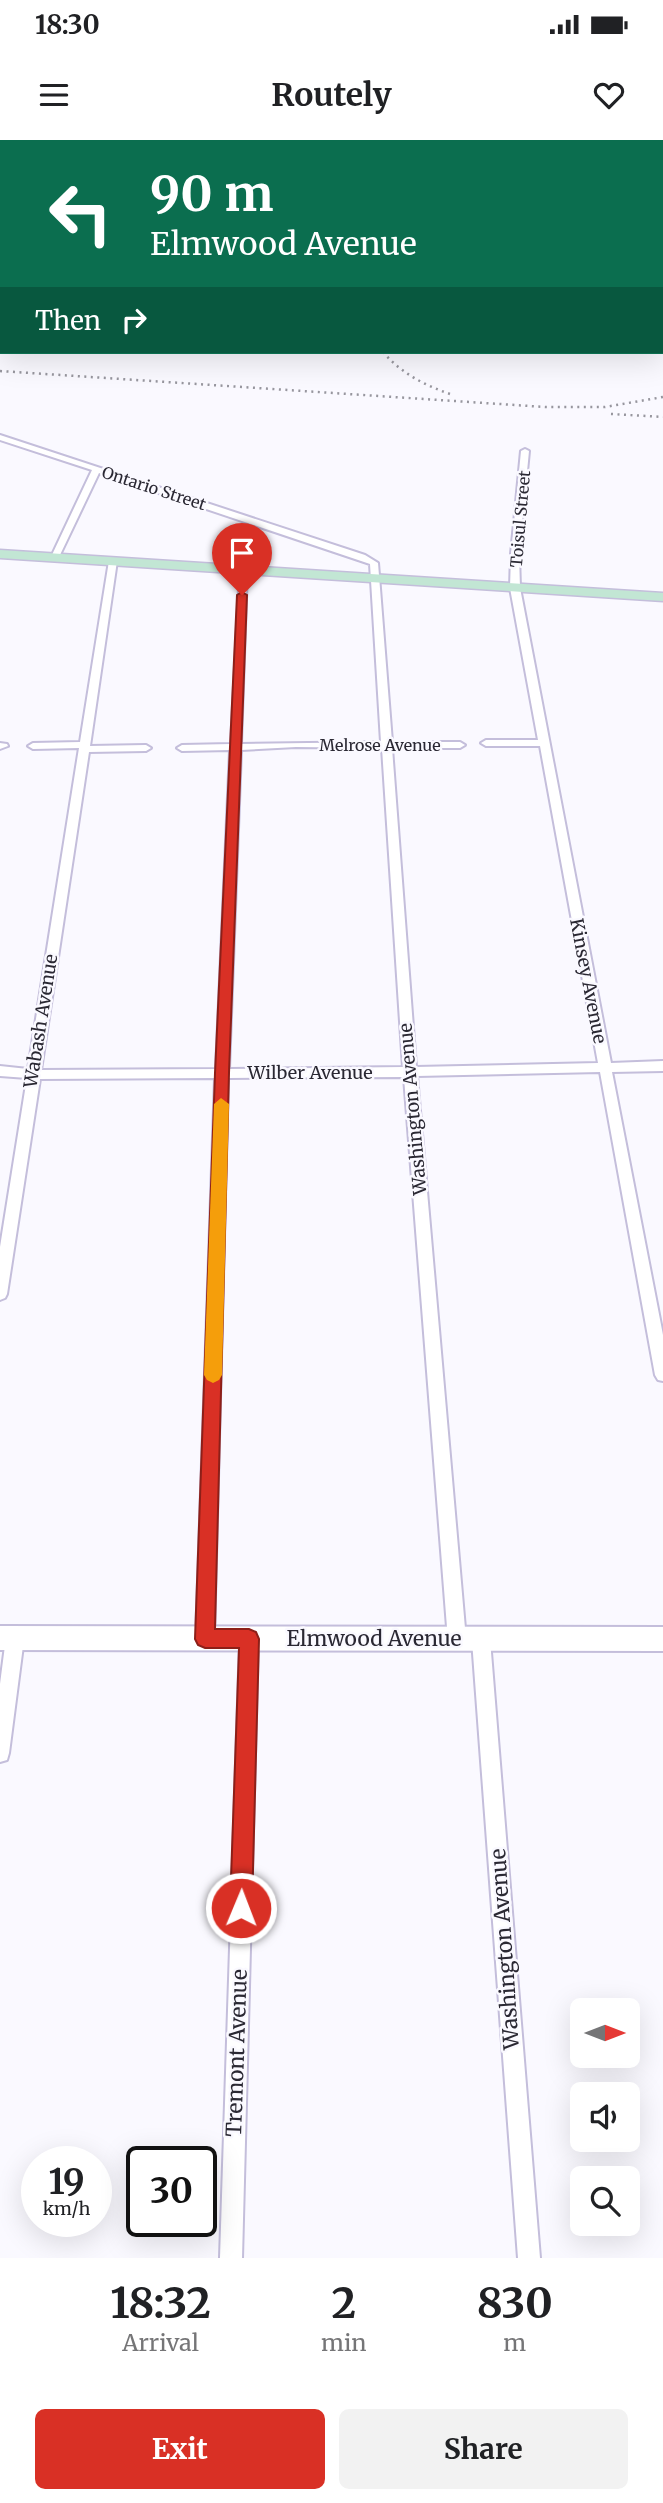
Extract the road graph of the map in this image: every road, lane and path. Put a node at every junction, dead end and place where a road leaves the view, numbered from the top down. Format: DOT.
graph roads {
  1 [pos="0,437"];
  2 [pos="525,451"];
  3 [pos="97,469"];
  4 [pos="0,554"];
  5 [pos="55,557"];
  6 [pos="113,561"];
  7 [pos="243,570"];
  8 [pos="373,578"];
  9 [pos="515,588"];
  10 [pos="663,597"];
  11 [pos="486,743"];
  12 [pos="543,743"];
  13 [pos="460,745"];
  14 [pos="33,746"];
  15 [pos="386,746"];
  16 [pos="84,747"];
  17 [pos="235,747"];
  18 [pos="146,748"];
  19 [pos="182,748"];
  20 [pos="663,1066"];
  21 [pos="604,1067"];
  22 [pos="0,1071"];
  23 [pos="410,1072"];
  24 [pos="33,1073"];
  25 [pos="222,1073"];
  26 [pos="0,1294"];
  27 [pos="663,1375"];
  28 [pos="8,1638"];
  29 [pos="205,1639"];
  30 [pos="249,1639"];
  31 [pos="663,1639"];
  32 [pos="469,1640"];
  33 [pos="0,1753"];
  34 [pos="231,2258"];
  35 [pos="528,2258"];
  1 -- 3 [label="street, Ontario Street"];
  2 -- 9 [label="street, Toisul Street"];
  3 -- 5 [label="street"];
  3 -- 8 [label="street, Ontario Street"];
  4 -- 5 [label="main road"];
  5 -- 6 [label="main road"];
  6 -- 7 [label="main road"];
  6 -- 16 [label="street, Wabash Avenue"];
  7 -- 8 [label="main road"];
  7 -- 17 [label="street"];
  8 -- 9 [label="main road"];
  8 -- 15 [label="street, Washington Avenue"];
  9 -- 10 [label="main road"];
  9 -- 12 [label="street, Kinsey Avenue"];
  11 -- 12 [label="street"];
  12 -- 21 [label="street, Kinsey Avenue"];
  13 -- 15 [label="street, Melrose Avenue"];
  14 -- 16 [label="street"];
  15 -- 17 [label="street, Melrose Avenue"];
  15 -- 23 [label="street, Washington Avenue"];
  16 -- 18 [label="street"];
  16 -- 24 [label="street, Wabash Avenue"];
  17 -- 19 [label="street, Melrose Avenue"];
  17 -- 25 [label="street"];
  20 -- 21 [label="street, Wilber Avenue"];
  21 -- 23 [label="street, Wilber Avenue"];
  21 -- 27 [label="street, Kinsey Avenue"];
  22 -- 24 [label="street, Wilber Avenue"];
  23 -- 25 [label="street, Wilber Avenue"];
  23 -- 32 [label="street, Washington Avenue"];
  24 -- 25 [label="street, Wilber Avenue"];
  24 -- 26 [label="street, Wabash Avenue"];
  25 -- 29 [label="street"];
  28 -- 29 [label="street, Elmwood Avenue"];
  28 -- 33 [label="street"];
  29 -- 30 [label="street, Elmwood Avenue"];
  30 -- 32 [label="street, Elmwood Avenue"];
  30 -- 34 [label="street, Tremont Avenue"];
  31 -- 32 [label="street, Elmwood Avenue"];
  32 -- 35 [label="street, Washington Avenue"];
}
